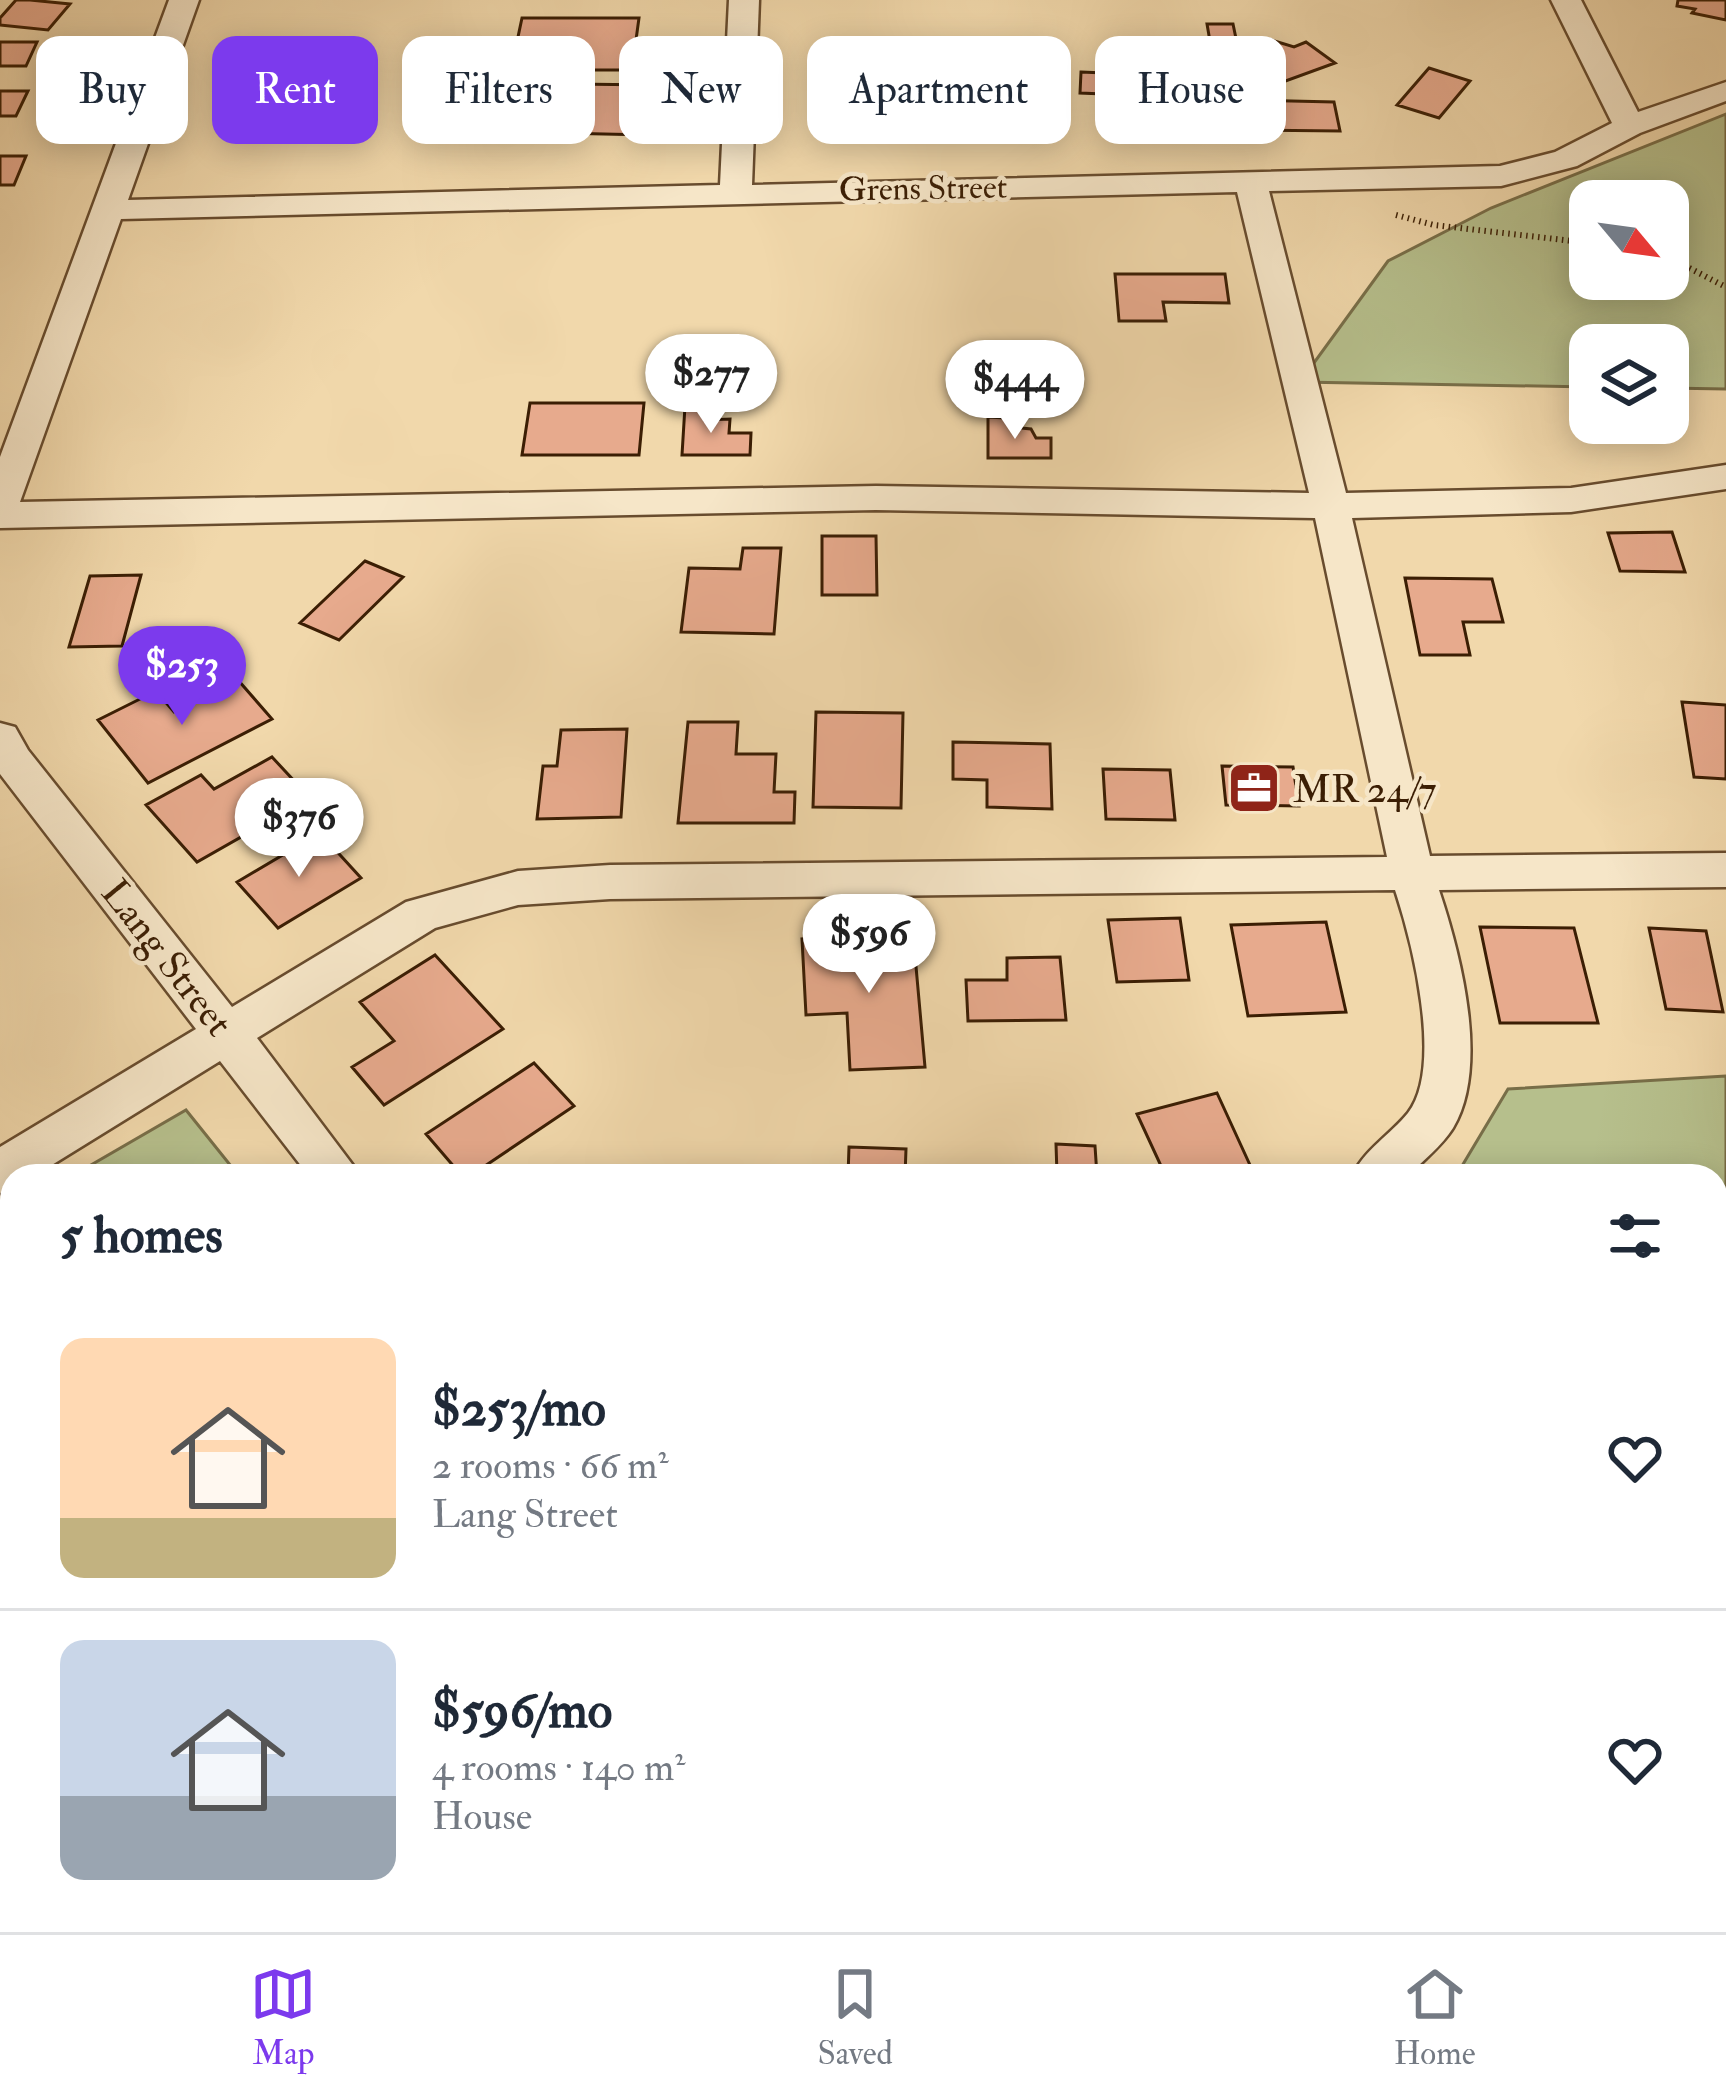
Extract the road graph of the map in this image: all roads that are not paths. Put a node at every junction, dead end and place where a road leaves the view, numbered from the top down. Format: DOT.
graph roads {
  1 [pos="184,0"];
  2 [pos="744,0"];
  3 [pos="1567,0"];
  4 [pos="1726,91"];
  5 [pos="1629,126"];
  6 [pos="1250,179"];
  7 [pos="736,191"];
  8 [pos="104,210"];
  9 [pos="1726,477"];
  10 [pos="1331,506"];
  11 [pos="0,511"];
  12 [pos="0,738"];
  13 [pos="1726,870"];
  14 [pos="1412,874"];
  15 [pos="229,1033"];
  16 [pos="13,1164"];
  17 [pos="328,1164"];
  18 [pos="1388,1164"];
  1 -- 8 [label="street"];
  2 -- 7 [label="street"];
  3 -- 5 [label="street"];
  4 -- 5 [label="street, Grens Street"];
  5 -- 6 [label="street, Grens Street"];
  6 -- 7 [label="street, Grens Street"];
  6 -- 10 [label="street"];
  7 -- 8 [label="street, Grens Street"];
  8 -- 11 [label="street"];
  9 -- 10 [label="street"];
  10 -- 11 [label="street"];
  10 -- 14 [label="street"];
  12 -- 15 [label="street, Lang Street"];
  13 -- 14 [label="street"];
  14 -- 15 [label="street"];
  14 -- 18 [label="street"];
  15 -- 16 [label="street"];
  15 -- 17 [label="street, Lang Street"];
}
